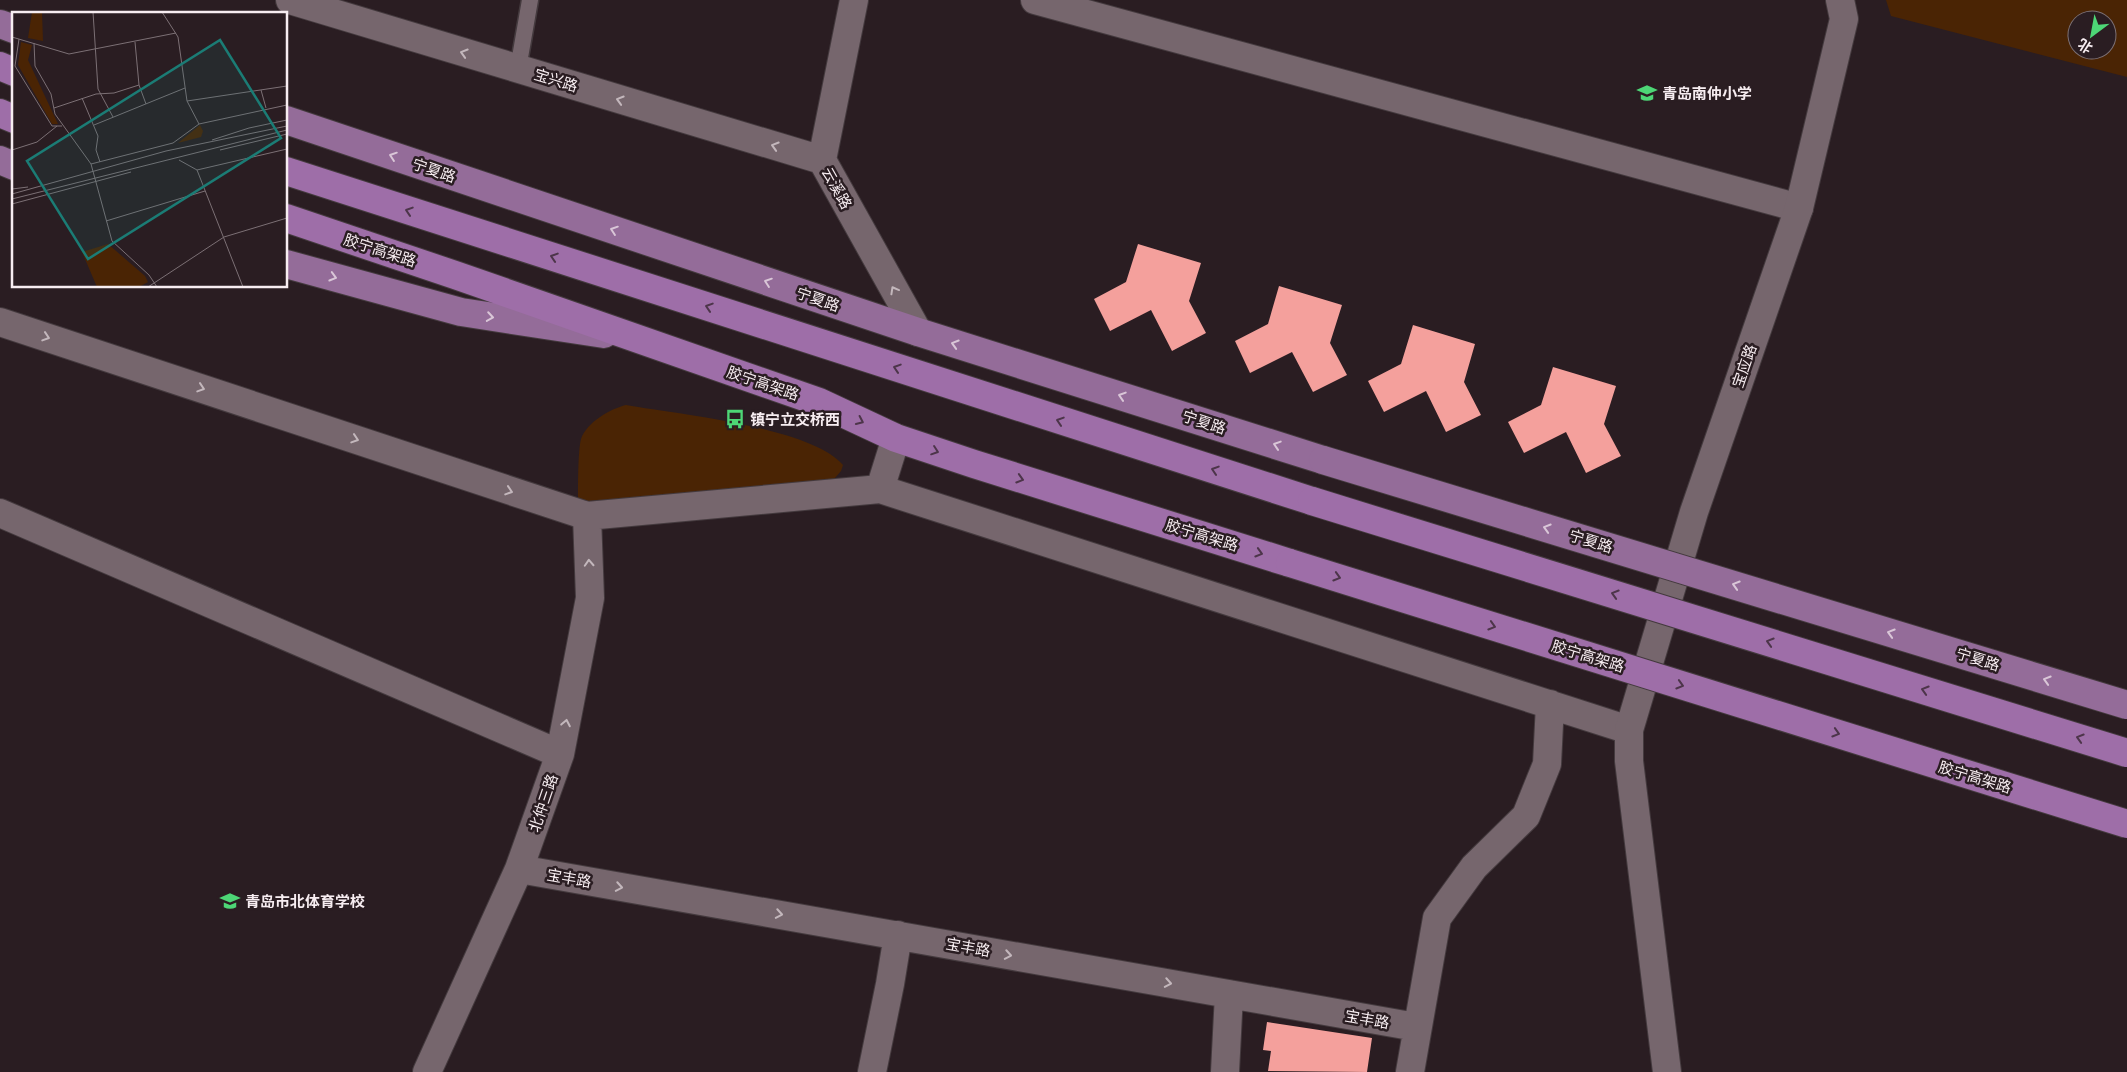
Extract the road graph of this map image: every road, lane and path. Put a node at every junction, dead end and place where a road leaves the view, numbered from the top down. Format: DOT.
graph roads {
  1 [pos="290,0"];
  2 [pos="530,0"];
  3 [pos="854,0"];
  4 [pos="1035,0"];
  5 [pos="1840,0"];
  6 [pos="0,24"];
  7 [pos="12,28"];
  8 [pos="0,66"];
  9 [pos="518,69"];
  10 [pos="12,71"];
  11 [pos="0,113"];
  12 [pos="12,118"];
  13 [pos="288,121"];
  14 [pos="0,160"];
  15 [pos="822,160"];
  16 [pos="12,165"];
  17 [pos="288,172"];
  18 [pos="1799,208"];
  19 [pos="288,219"];
  20 [pos="288,265"];
  21 [pos="0,322"];
  22 [pos="918,332"];
  23 [pos="634,339"];
  24 [pos="896,438"];
  25 [pos="880,489"];
  26 [pos="0,513"];
  27 [pos="587,516"];
  28 [pos="1550,704"];
  29 [pos="2127,705"];
  30 [pos="1630,730"];
  31 [pos="2127,753"];
  32 [pos="560,754"];
  33 [pos="2127,824"];
  34 [pos="519,869"];
  35 [pos="898,935"];
  36 [pos="1229,994"];
  37 [pos="1416,1028"];
  38 [pos="427,1072"];
  39 [pos="872,1072"];
  40 [pos="1225,1072"];
  41 [pos="1410,1072"];
  42 [pos="1667,1072"];
  9 -- 1 [label="street, 宝兴路, one-way"];
  2 -- 9 [label="lane"];
  3 -- 15 [label="street, 云溪路"];
  4 -- 18 [label="street"];
  5 -- 18 [label="street, 宝应路"];
  6 -- 7 [label="main road"];
  8 -- 10 [label="highway"];
  15 -- 9 [label="street, 宝兴路, one-way"];
  11 -- 12 [label="highway"];
  22 -- 13 [label="main road, 宁夏路, one-way"];
  14 -- 16 [label="main road"];
  22 -- 15 [label="street, 云溪路, one-way"];
  31 -- 17 [label="highway, one-way, bridge"];
  18 -- 30 [label="street, 宝应路"];
  19 -- 23 [label="highway, 胶宁高架路"];
  20 -- 23 [label="main road, one-way"];
  21 -- 27 [label="street, one-way"];
  29 -- 22 [label="main road, 宁夏路, one-way, bridge"];
  23 -- 24 [label="highway, 胶宁高架路, one-way"];
  24 -- 25 [label="street"];
  24 -- 33 [label="highway, 胶宁高架路, one-way, bridge"];
  25 -- 27 [label="street"];
  25 -- 28 [label="street"];
  26 -- 32 [label="street"];
  32 -- 27 [label="street, 北仲三路, one-way"];
  28 -- 30 [label="street"];
  28 -- 37 [label="street"];
  30 -- 42 [label="street, 宝应路"];
  32 -- 34 [label="street, 北仲三路"];
  34 -- 35 [label="street, 宝丰路, one-way"];
  34 -- 38 [label="street, 北仲三路"];
  35 -- 36 [label="street, 宝丰路, one-way"];
  35 -- 39 [label="street"];
  36 -- 37 [label="street, 宝丰路"];
  36 -- 40 [label="street"];
  37 -- 41 [label="street"];
}
